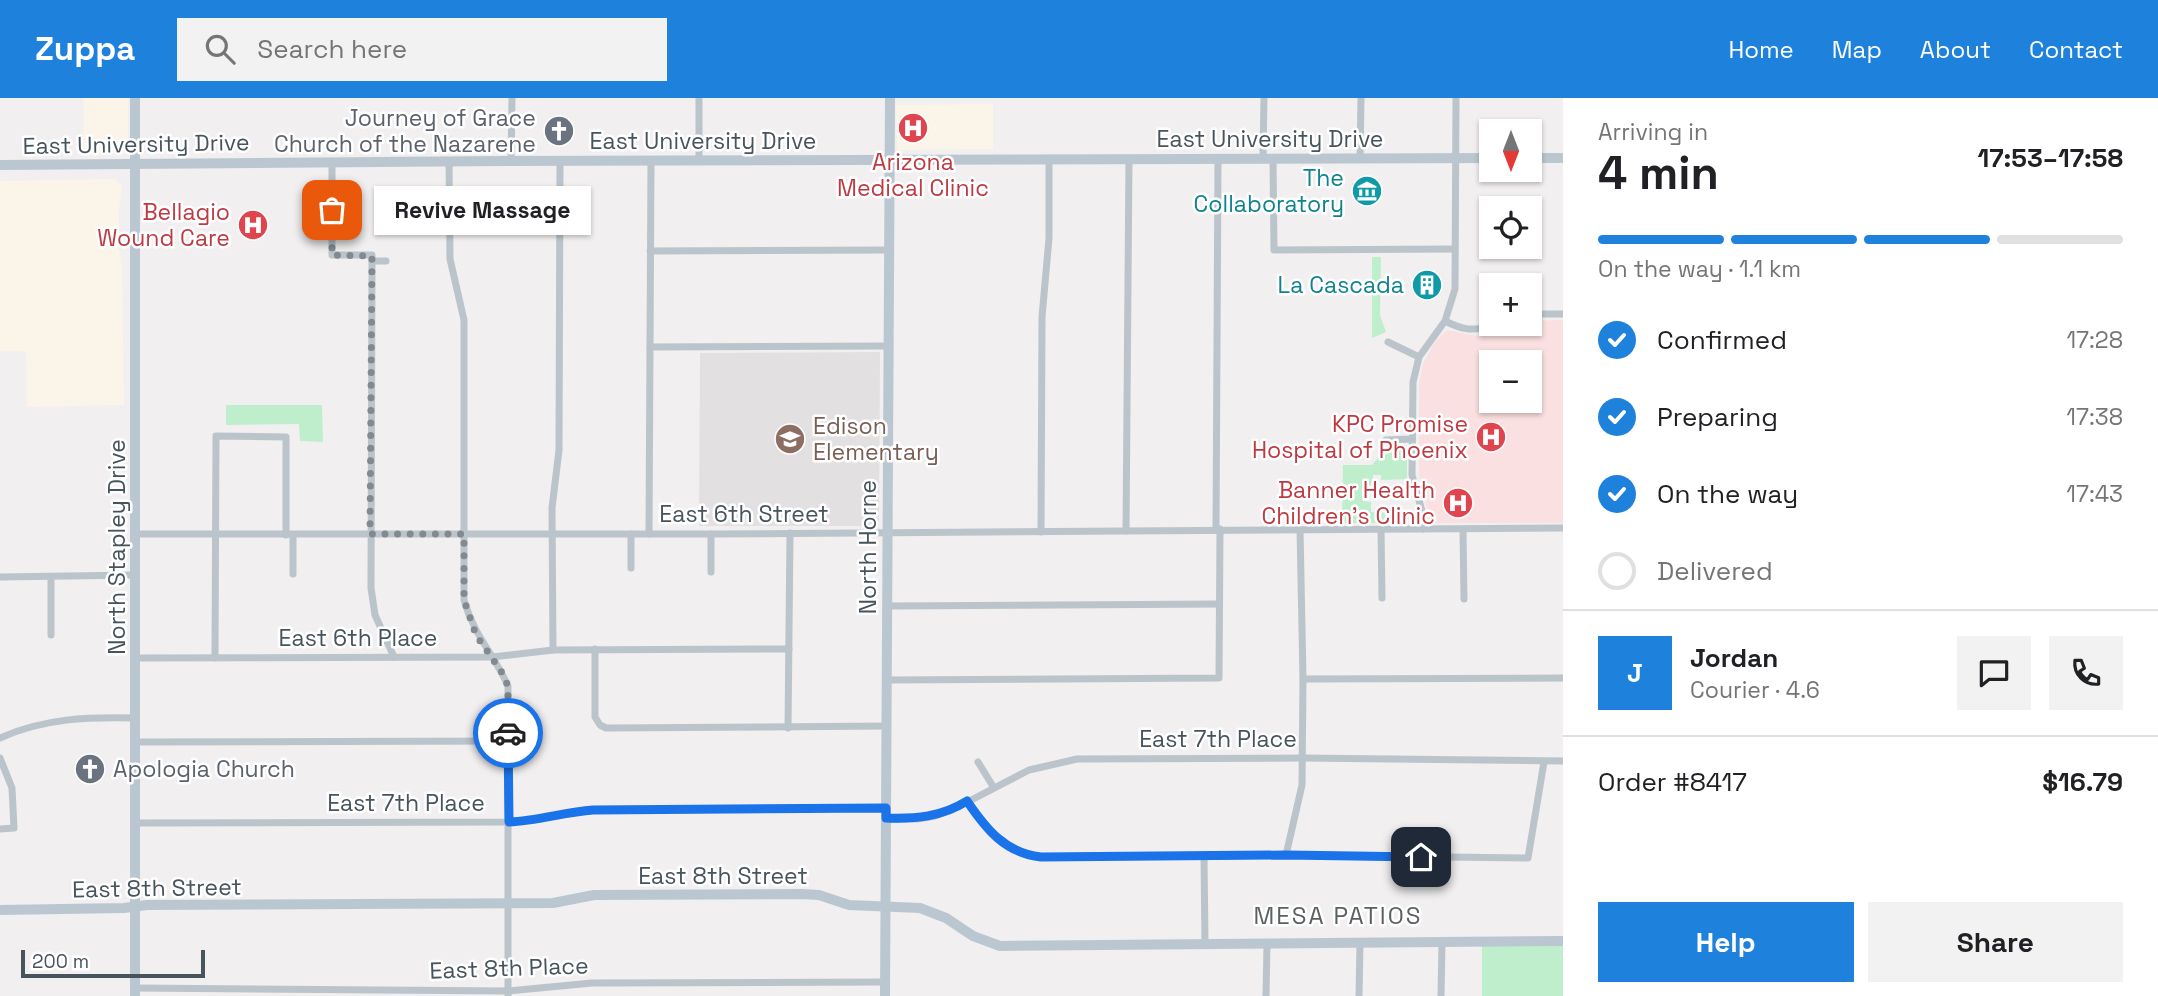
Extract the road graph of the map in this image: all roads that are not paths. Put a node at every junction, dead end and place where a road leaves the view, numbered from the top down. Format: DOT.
graph roads {
  1 [pos="135,98"];
  2 [pos="512,98"];
  3 [pos="699,98"];
  4 [pos="890,98"];
  5 [pos="1264,98"];
  6 [pos="1360,98"];
  7 [pos="1456,98"];
  8 [pos="1218,158"];
  9 [pos="1268,158"];
  10 [pos="1360,158"];
  11 [pos="1454,158"];
  12 [pos="1479,158"];
  13 [pos="1542,158"];
  14 [pos="1563,158"];
  15 [pos="890,159"];
  16 [pos="1049,159"];
  17 [pos="1129,159"];
  18 [pos="449,161"];
  19 [pos="511,161"];
  20 [pos="560,161"];
  21 [pos="651,161"];
  22 [pos="699,161"];
  23 [pos="332,162"];
  24 [pos="134,163"];
  25 [pos="0,165"];
  26 [pos="1454,249"];
  27 [pos="890,250"];
  28 [pos="650,251"];
  29 [pos="372,261"];
  30 [pos="386,261"];
  31 [pos="1542,314"];
  32 [pos="1563,314"];
  33 [pos="1445,321"];
  34 [pos="1479,329"];
  35 [pos="1388,342"];
  36 [pos="888,346"];
  37 [pos="650,347"];
  38 [pos="1419,357"];
  39 [pos="1412,439"];
  40 [pos="1386,440"];
  41 [pos="1563,528"];
  42 [pos="1300,529"];
  43 [pos="1381,529"];
  44 [pos="1423,529"];
  45 [pos="1218,530"];
  46 [pos="1463,530"];
  47 [pos="1041,531"];
  48 [pos="1126,531"];
  49 [pos="790,533"];
  50 [pos="887,533"];
  51 [pos="135,534"];
  52 [pos="370,534"];
  53 [pos="464,534"];
  54 [pos="553,534"];
  55 [pos="631,534"];
  56 [pos="649,534"];
  57 [pos="711,534"];
  58 [pos="215,535"];
  59 [pos="289,535"];
  60 [pos="631,568"];
  61 [pos="711,572"];
  62 [pos="293,574"];
  63 [pos="135,575"];
  64 [pos="51,576"];
  65 [pos="0,577"];
  66 [pos="1382,598"];
  67 [pos="1464,599"];
  68 [pos="1219,604"];
  69 [pos="887,606"];
  70 [pos="51,635"];
  71 [pos="595,649"];
  72 [pos="789,649"];
  73 [pos="553,650"];
  74 [pos="394,657"];
  75 [pos="492,657"];
  76 [pos="136,658"];
  77 [pos="215,658"];
  78 [pos="1563,678"];
  79 [pos="887,680"];
  80 [pos="1303,680"];
  81 [pos="136,718"];
  82 [pos="887,726"];
  83 [pos="788,728"];
  84 [pos="0,738"];
  85 [pos="509,741"];
  86 [pos="136,742"];
  87 [pos="0,758"];
  88 [pos="1303,758"];
  89 [pos="1563,761"];
  90 [pos="978,762"];
  91 [pos="1544,762"];
  92 [pos="994,788"];
  93 [pos="967,801"];
  94 [pos="886,813"];
  95 [pos="509,822"];
  96 [pos="136,823"];
  97 [pos="0,829"];
  98 [pos="1286,855"];
  99 [pos="1204,856"];
  100 [pos="507,904"];
  101 [pos="135,906"];
  102 [pos="885,906"];
  103 [pos="0,910"];
  104 [pos="1563,941"];
  105 [pos="1442,942"];
  106 [pos="1360,943"];
  107 [pos="1205,944"];
  108 [pos="1267,944"];
  109 [pos="885,982"];
  110 [pos="135,992"];
  111 [pos="508,993"];
  112 [pos="885,996"];
  113 [pos="1266,996"];
  114 [pos="1359,996"];
  115 [pos="1441,996"];
  1 -- 24 [label="street, North Stapley Drive"];
  2 -- 19 [label="street"];
  3 -- 22 [label="street"];
  4 -- 15 [label="street, North Horne"];
  5 -- 9 [label="street"];
  6 -- 10 [label="street"];
  7 -- 11 [label="street"];
  8 -- 9 [label="street, East University Drive"];
  8 -- 17 [label="street, East University Drive"];
  8 -- 45 [label="street"];
  9 -- 10 [label="street, East University Drive"];
  9 -- 26 [label="street"];
  10 -- 11 [label="street, East University Drive"];
  11 -- 12 [label="street, East University Drive"];
  11 -- 26 [label="street"];
  13 -- 14 [label="street"];
  15 -- 16 [label="street, East University Drive"];
  15 -- 22 [label="street, East University Drive"];
  15 -- 27 [label="street, North Horne"];
  16 -- 17 [label="street, East University Drive"];
  16 -- 47 [label="street"];
  17 -- 48 [label="street"];
  18 -- 19 [label="street, East University Drive"];
  18 -- 23 [label="street, East University Drive"];
  18 -- 53 [label="street"];
  19 -- 20 [label="street, East University Drive"];
  20 -- 21 [label="street, East University Drive"];
  20 -- 54 [label="street"];
  21 -- 22 [label="street, East University Drive"];
  21 -- 28 [label="street"];
  23 -- 24 [label="street, East University Drive"];
  23 -- 29 [label="street"];
  24 -- 25 [label="street, East University Drive"];
  24 -- 51 [label="street, North Stapley Drive"];
  26 -- 33 [label="street"];
  27 -- 28 [label="street"];
  27 -- 36 [label="street, North Horne"];
  28 -- 37 [label="street"];
  29 -- 30 [label="street"];
  29 -- 52 [label="street"];
  31 -- 32 [label="street"];
  33 -- 34 [label="street"];
  33 -- 38 [label="street"];
  35 -- 38 [label="street"];
  36 -- 37 [label="street"];
  36 -- 50 [label="street, North Horne"];
  37 -- 56 [label="street"];
  38 -- 39 [label="street"];
  39 -- 40 [label="street"];
  39 -- 44 [label="street"];
  41 -- 46 [label="street, East 6th Street"];
  42 -- 43 [label="street, East 6th Street"];
  42 -- 45 [label="street, East 6th Street"];
  42 -- 80 [label="street"];
  43 -- 44 [label="street, East 6th Street"];
  43 -- 66 [label="street"];
  44 -- 46 [label="street, East 6th Street"];
  45 -- 48 [label="street, East 6th Street"];
  45 -- 68 [label="street"];
  46 -- 67 [label="street"];
  47 -- 48 [label="street, East 6th Street"];
  47 -- 50 [label="street, East 6th Street"];
  49 -- 50 [label="street, East 6th Street"];
  49 -- 57 [label="street, East 6th Street"];
  49 -- 72 [label="street"];
  50 -- 69 [label="street, North Horne"];
  51 -- 58 [label="street, East 6th Street"];
  51 -- 63 [label="street, North Stapley Drive"];
  52 -- 53 [label="street, East 6th Street"];
  52 -- 59 [label="street, East 6th Street"];
  52 -- 74 [label="street"];
  53 -- 54 [label="street, East 6th Street"];
  53 -- 75 [label="street"];
  54 -- 55 [label="street, East 6th Street"];
  54 -- 73 [label="street"];
  55 -- 56 [label="street, East 6th Street"];
  55 -- 60 [label="street"];
  56 -- 57 [label="street, East 6th Street"];
  57 -- 61 [label="street"];
  58 -- 59 [label="street, East 6th Street"];
  58 -- 59 [label="street"];
  58 -- 77 [label="street"];
  59 -- 62 [label="street"];
  63 -- 64 [label="street"];
  63 -- 76 [label="street, North Stapley Drive"];
  64 -- 65 [label="street"];
  64 -- 70 [label="street"];
  68 -- 69 [label="street"];
  68 -- 79 [label="street"];
  69 -- 79 [label="street, North Horne"];
  71 -- 72 [label="street, East 6th Place"];
  71 -- 73 [label="street, East 6th Place"];
  71 -- 83 [label="street"];
  72 -- 83 [label="street"];
  73 -- 75 [label="street, East 6th Place"];
  74 -- 75 [label="street, East 6th Place"];
  74 -- 77 [label="street, East 6th Place"];
  75 -- 85 [label="street"];
  76 -- 77 [label="street, East 6th Place"];
  76 -- 81 [label="street, North Stapley Drive"];
  78 -- 80 [label="street"];
  79 -- 82 [label="street, North Horne"];
  80 -- 88 [label="street"];
  81 -- 84 [label="street"];
  81 -- 86 [label="street, North Stapley Drive"];
  82 -- 83 [label="street"];
  82 -- 94 [label="street, North Horne"];
  85 -- 86 [label="street"];
  85 -- 95 [label="street"];
  86 -- 96 [label="street, North Stapley Drive"];
  87 -- 97 [label="street"];
  88 -- 91 [label="street, East 7th Place"];
  88 -- 92 [label="street, East 7th Place"];
  88 -- 98 [label="street"];
  89 -- 91 [label="street, East 7th Place"];
  90 -- 92 [label="street"];
  91 -- 98 [label="street"];
  92 -- 93 [label="street, East 7th Place"];
  93 -- 94 [label="street, East 7th Place"];
  93 -- 99 [label="street"];
  94 -- 95 [label="street, East 7th Place"];
  94 -- 102 [label="street, North Horne"];
  95 -- 96 [label="street, East 7th Place"];
  95 -- 100 [label="street"];
  96 -- 101 [label="street, North Stapley Drive"];
  98 -- 99 [label="street"];
  99 -- 107 [label="street"];
  100 -- 101 [label="street, East 8th Street"];
  100 -- 102 [label="street, East 8th Street"];
  100 -- 111 [label="street"];
  101 -- 103 [label="street, East 8th Street"];
  101 -- 110 [label="street, North Stapley Drive"];
  102 -- 107 [label="street, East 8th Street"];
  102 -- 109 [label="street, North Horne"];
  104 -- 105 [label="street, East 8th Street"];
  105 -- 106 [label="street, East 8th Street"];
  105 -- 115 [label="street"];
  106 -- 108 [label="street, East 8th Street"];
  106 -- 114 [label="street"];
  107 -- 108 [label="street, East 8th Street"];
  108 -- 113 [label="street"];
  109 -- 111 [label="street, East 8th Place"];
  109 -- 112 [label="street, North Horne"];
  110 -- 111 [label="street, East 8th Place"];
}
